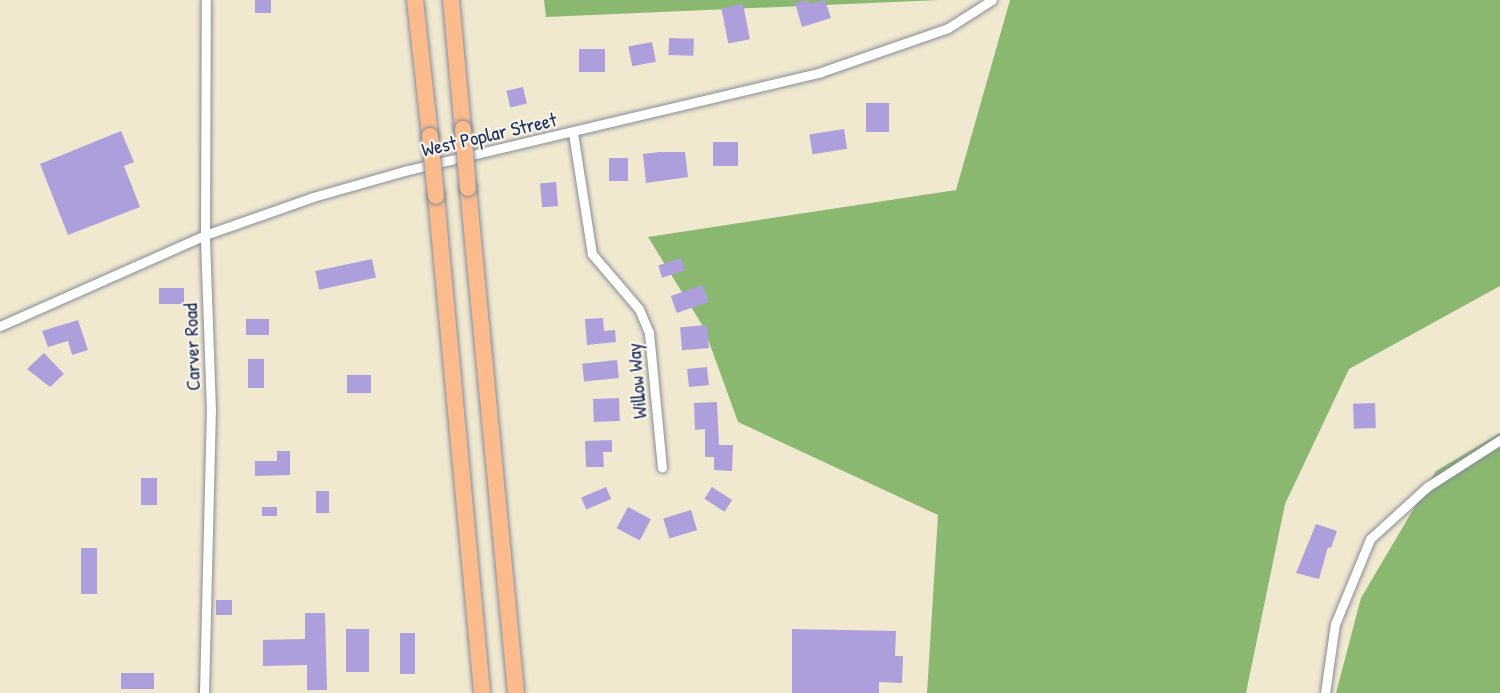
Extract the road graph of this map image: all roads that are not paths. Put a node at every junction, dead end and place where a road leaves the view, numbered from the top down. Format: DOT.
graph roads {
  1 [pos="206,0"];
  2 [pos="416,0"];
  3 [pos="451,0"];
  4 [pos="992,0"];
  5 [pos="573,133"];
  6 [pos="205,235"];
  7 [pos="0,326"];
  8 [pos="1500,440"];
  9 [pos="662,467"];
  10 [pos="204,693"];
  11 [pos="482,693"];
  12 [pos="516,693"];
  13 [pos="1324,693"];
  1 -- 6 [label="street, Carver Road"];
  2 -- 11 [label="highway, bridge"];
  3 -- 12 [label="highway, bridge"];
  4 -- 5 [label="street, West Poplar Street"];
  5 -- 6 [label="street, West Poplar Street"];
  5 -- 9 [label="street, Willow Way"];
  6 -- 7 [label="street, West Poplar Street"];
  6 -- 10 [label="street, Carver Road"];
  8 -- 13 [label="street"];
}
